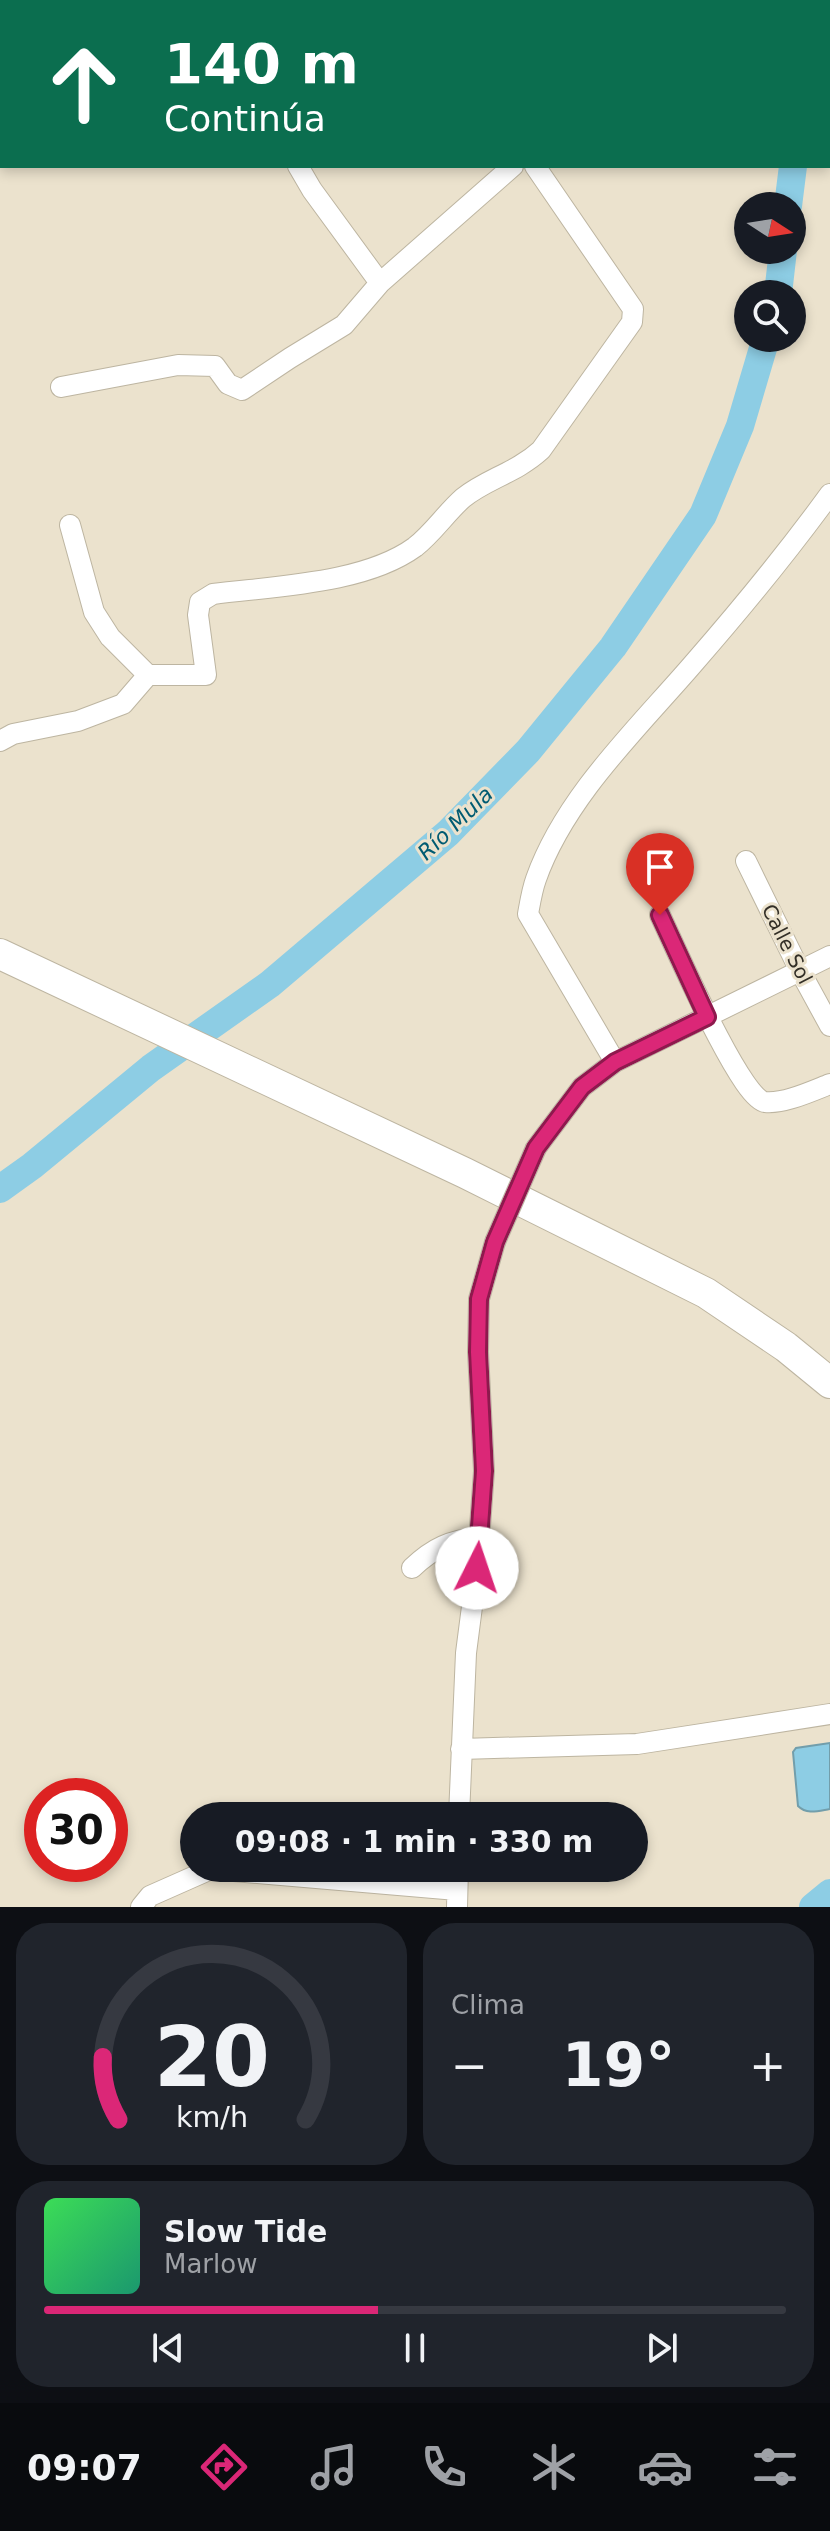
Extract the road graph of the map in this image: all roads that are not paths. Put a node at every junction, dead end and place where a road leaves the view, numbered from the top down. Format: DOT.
graph roads {
  1 [pos="299,168"];
  2 [pos="511,168"];
  3 [pos="536,168"];
  4 [pos="380,283"];
  5 [pos="61,387"];
  6 [pos="830,494"];
  7 [pos="70,525"];
  8 [pos="148,675"];
  9 [pos="0,741"];
  10 [pos="746,861"];
  11 [pos="660,915"];
  12 [pos="0,954"];
  13 [pos="830,956"];
  14 [pos="800,971"];
  15 [pos="707,1017"];
  16 [pos="830,1026"];
  17 [pos="615,1062"];
  18 [pos="830,1084"];
  19 [pos="830,1383"];
  20 [pos="479,1537"];
  21 [pos="412,1568"];
  22 [pos="830,1714"];
  23 [pos="461,1749"];
  24 [pos="459,1802"];
  25 [pos="457,1899"];
  26 [pos="141,1907"];
  1 -- 4 [label="street"];
  2 -- 4 [label="street"];
  3 -- 8 [label="street"];
  4 -- 5 [label="street"];
  6 -- 17 [label="street"];
  7 -- 8 [label="street"];
  8 -- 9 [label="street"];
  10 -- 14 [label="street, Calle Sol"];
  11 -- 15 [label="street"];
  12 -- 19 [label="highway"];
  13 -- 14 [label="street"];
  14 -- 15 [label="street"];
  14 -- 16 [label="street, Calle Sol"];
  15 -- 17 [label="street"];
  15 -- 18 [label="street"];
  17 -- 20 [label="street, bridge"];
  20 -- 21 [label="street"];
  20 -- 23 [label="street"];
  22 -- 23 [label="street"];
  23 -- 24 [label="street"];
  25 -- 26 [label="street"];
}
